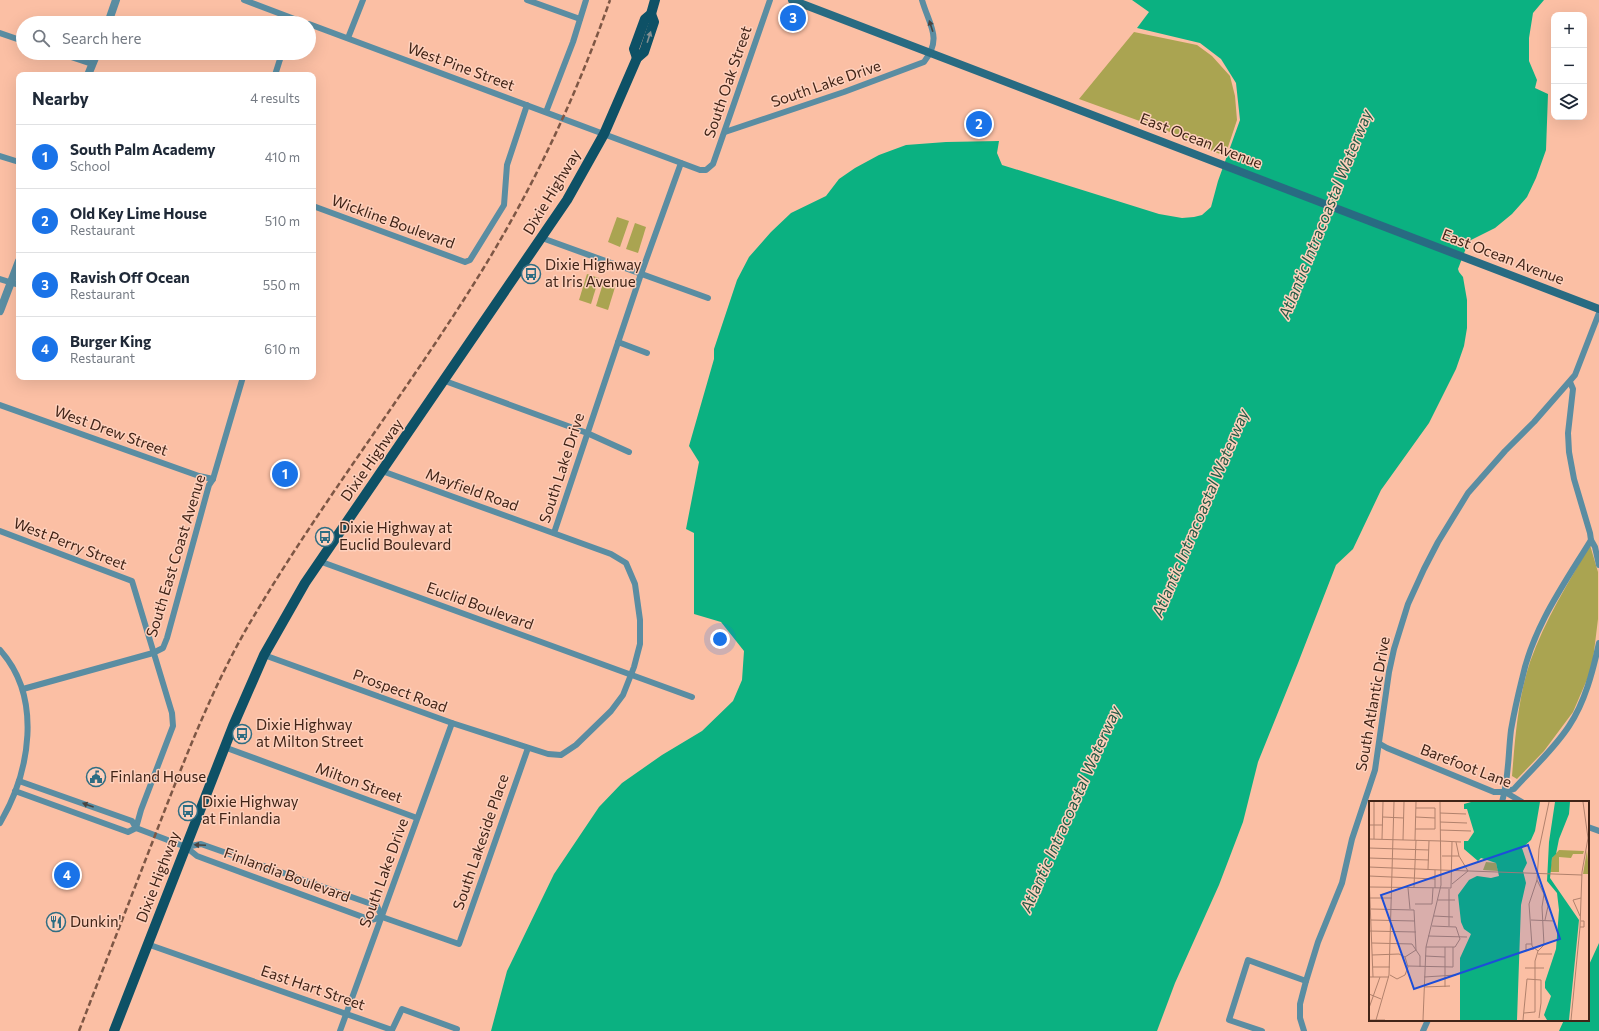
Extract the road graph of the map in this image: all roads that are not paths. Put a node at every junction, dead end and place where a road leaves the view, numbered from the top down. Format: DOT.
graph roads {
  1 [pos="116,0"];
  2 [pos="244,0"];
  3 [pos="363,0"];
  4 [pos="526,0"];
  5 [pos="586,0"];
  6 [pos="655,0"];
  7 [pos="770,0"];
  8 [pos="792,0"];
  9 [pos="922,0"];
  10 [pos="110,16"];
  11 [pos="280,16"];
  12 [pos="580,19"];
  13 [pos="316,27"];
  14 [pos="0,33"];
  15 [pos="348,38"];
  16 [pos="16,39"];
  17 [pos="930,53"];
  18 [pos="80,60"];
  19 [pos="94,60"];
  20 [pos="280,60"];
  21 [pos="92,64"];
  22 [pos="89,72"];
  23 [pos="277,72"];
  24 [pos="527,105"];
  25 [pos="546,112"];
  26 [pos="725,132"];
  27 [pos="604,134"];
  28 [pos="0,156"];
  29 [pos="16,161"];
  30 [pos="681,163"];
  31 [pos="316,207"];
  32 [pos="542,238"];
  33 [pos="641,274"];
  34 [pos="0,279"];
  35 [pos="15,284"];
  36 [pos="708,298"];
  37 [pos="1599,309"];
  38 [pos="0,311"];
  39 [pos="1599,313"];
  40 [pos="618,342"];
  41 [pos="647,353"];
  42 [pos="242,380"];
  43 [pos="445,381"];
  44 [pos="1570,382"];
  45 [pos="0,405"];
  46 [pos="587,433"];
  47 [pos="629,452"];
  48 [pos="382,471"];
  49 [pos="213,479"];
  50 [pos="0,531"];
  51 [pos="554,533"];
  52 [pos="1591,540"];
  53 [pos="319,561"];
  54 [pos="1599,565"];
  55 [pos="1599,643"];
  56 [pos="0,650"];
  57 [pos="153,653"];
  58 [pos="264,655"];
  59 [pos="631,675"];
  60 [pos="23,689"];
  61 [pos="692,697"];
  62 [pos="452,723"];
  63 [pos="1380,744"];
  64 [pos="224,747"];
  65 [pos="528,748"];
  66 [pos="19,781"];
  67 [pos="15,791"];
  68 [pos="1505,792"];
  69 [pos="1502,801"];
  70 [pos="1520,801"];
  71 [pos="417,818"];
  72 [pos="0,822"];
  73 [pos="1589,827"];
  74 [pos="136,828"];
  75 [pos="1599,832"];
  76 [pos="186,846"];
  77 [pos="382,917"];
  78 [pos="147,944"];
  79 [pos="459,944"];
  80 [pos="1306,981"];
  81 [pos="346,1014"];
  82 [pos="1428,1021"];
  83 [pos="458,1029"];
  84 [pos="114,1031"];
  85 [pos="340,1031"];
  86 [pos="1262,1031"];
  87 [pos="1304,1031"];
  88 [pos="1423,1031"];
  1 -- 10 [label="street"];
  2 -- 11 [label="street"];
  3 -- 15 [label="street"];
  4 -- 12 [label="street"];
  5 -- 12 [label="street"];
  6 -- 27 [label="main road, Dixie Highway"];
  7 -- 26 [label="street, South Oak Street"];
  8 -- 17 [label="main road, East Ocean Avenue"];
  17 -- 9 [label="street, one-way"];
  12 -- 25 [label="street"];
  13 -- 15 [label="street, West Pine Street"];
  14 -- 16 [label="street"];
  15 -- 24 [label="street, West Pine Street"];
  17 -- 26 [label="street, South Lake Drive"];
  17 -- 37 [label="main road, East Ocean Avenue"];
  18 -- 21 [label="street"];
  19 -- 21 [label="street"];
  20 -- 23 [label="street"];
  21 -- 22 [label="street"];
  24 -- 25 [label="street, West Pine Street"];
  24 -- 31 [label="street, Wickline Boulevard"];
  25 -- 27 [label="street, West Pine Street"];
  26 -- 30 [label="street, South Oak Street"];
  27 -- 30 [label="street, West Pine Street"];
  27 -- 32 [label="main road, Dixie Highway"];
  28 -- 29 [label="street"];
  30 -- 33 [label="street, South Lake Drive"];
  32 -- 33 [label="street"];
  32 -- 43 [label="main road, Dixie Highway"];
  33 -- 36 [label="street"];
  33 -- 40 [label="street, South Lake Drive"];
  34 -- 35 [label="street"];
  35 -- 38 [label="street"];
  39 -- 44 [label="street, South Atlantic Drive"];
  40 -- 41 [label="street"];
  40 -- 46 [label="street, South Lake Drive"];
  42 -- 49 [label="street, South East Coast Avenue"];
  43 -- 46 [label="street"];
  43 -- 48 [label="main road, Dixie Highway"];
  44 -- 52 [label="street"];
  44 -- 63 [label="street, South Atlantic Drive"];
  45 -- 49 [label="street, West Drew Street"];
  46 -- 47 [label="street"];
  46 -- 51 [label="street, South Lake Drive"];
  48 -- 51 [label="street, Mayfield Road"];
  48 -- 53 [label="main road, Dixie Highway"];
  49 -- 57 [label="street, South East Coast Avenue"];
  50 -- 57 [label="street, West Perry Street"];
  51 -- 59 [label="street, South Lake Drive"];
  52 -- 54 [label="street"];
  52 -- 68 [label="street"];
  53 -- 58 [label="main road, Dixie Highway"];
  53 -- 59 [label="street, Euclid Boulevard"];
  55 -- 68 [label="street"];
  56 -- 60 [label="street"];
  57 -- 60 [label="street"];
  57 -- 74 [label="street, South East Coast Avenue"];
  58 -- 62 [label="street, Prospect Road"];
  58 -- 64 [label="main road, Dixie Highway"];
  59 -- 61 [label="street, Euclid Boulevard"];
  59 -- 65 [label="street, South Lake Drive"];
  60 -- 66 [label="street"];
  62 -- 65 [label="street, Prospect Road"];
  62 -- 71 [label="street, South Lake Drive"];
  63 -- 68 [label="street, Barefoot Lane"];
  63 -- 80 [label="street, South Atlantic Drive"];
  64 -- 71 [label="street, Milton Street"];
  64 -- 76 [label="main road, Dixie Highway"];
  65 -- 79 [label="street, South Lakeside Place"];
  66 -- 67 [label="street"];
  74 -- 66 [label="street, Finlandia Boulevard, one-way"];
  67 -- 72 [label="street"];
  67 -- 74 [label="street, Finlandia Boulevard"];
  68 -- 69 [label="street"];
  68 -- 70 [label="street, Barefoot Lane"];
  71 -- 77 [label="street, South Lake Drive"];
  73 -- 75 [label="street"];
  74 -- 76 [label="street, Finlandia Boulevard"];
  76 -- 77 [label="street, Finlandia Boulevard"];
  77 -- 76 [label="street, Finlandia Boulevard, one-way"];
  76 -- 78 [label="main road, Dixie Highway"];
  77 -- 79 [label="street, Finlandia Boulevard"];
  77 -- 81 [label="street, South Lake Drive"];
  78 -- 81 [label="street, East Hart Street"];
  78 -- 84 [label="main road, Dixie Highway"];
  80 -- 86 [label="street"];
  80 -- 87 [label="street, South Atlantic Drive"];
  81 -- 83 [label="street, East Hart Street"];
  81 -- 85 [label="street, South Lake Drive"];
  82 -- 88 [label="street"];
}
